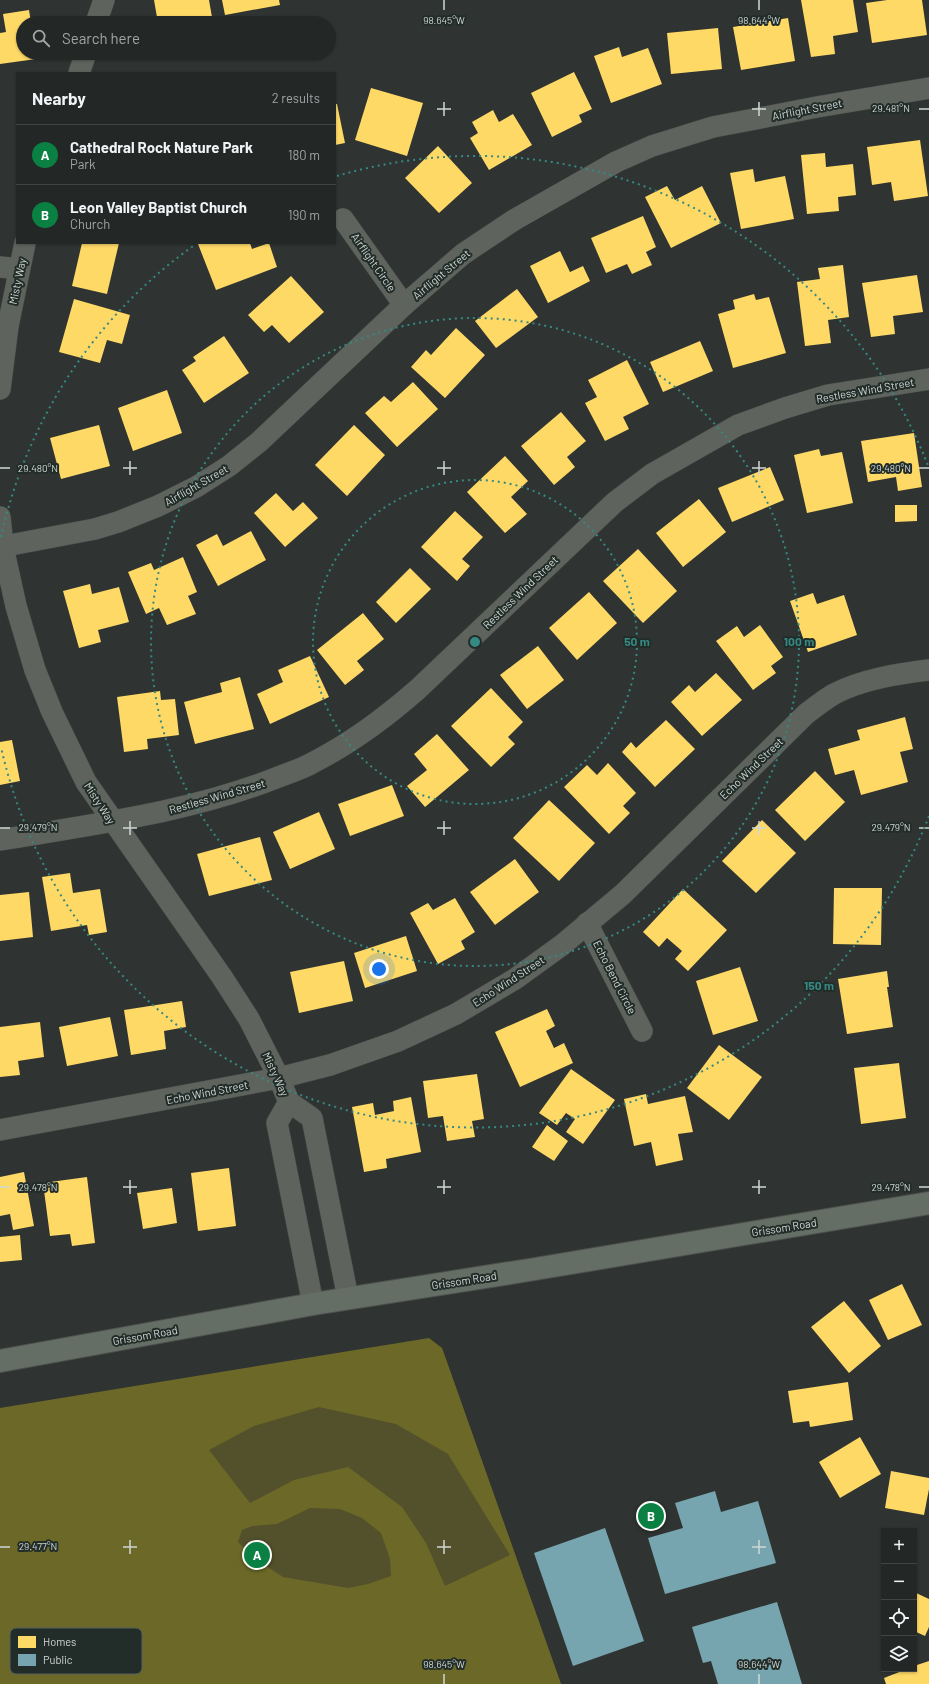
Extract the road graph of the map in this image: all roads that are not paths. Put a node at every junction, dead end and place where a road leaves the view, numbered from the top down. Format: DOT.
graph roads {
  1 [pos="104,0"];
  2 [pos="98,16"];
  3 [pos="84,60"];
  4 [pos="79,72"];
  5 [pos="929,88"];
  6 [pos="343,218"];
  7 [pos="24,244"];
  8 [pos="10,268"];
  9 [pos="404,305"];
  10 [pos="929,379"];
  11 [pos="0,390"];
  12 [pos="0,517"];
  13 [pos="2,547"];
  14 [pos="929,670"];
  15 [pos="112,821"];
  16 [pos="0,840"];
  17 [pos="587,923"];
  18 [pos="642,1030"];
  19 [pos="279,1078"];
  20 [pos="289,1102"];
  21 [pos="0,1130"];
  22 [pos="929,1203"];
  23 [pos="348,1298"];
  24 [pos="313,1304"];
  25 [pos="0,1361"];
  1 -- 2 [label="street"];
  3 -- 4 [label="street"];
  5 -- 9 [label="street, Airflight Street"];
  6 -- 9 [label="street, Airflight Circle"];
  7 -- 8 [label="street, Misty Way"];
  8 -- 11 [label="street, Misty Way"];
  9 -- 13 [label="street, Airflight Street"];
  10 -- 15 [label="street, Restless Wind Street"];
  12 -- 13 [label="street, Misty Way"];
  13 -- 15 [label="street, Misty Way"];
  14 -- 17 [label="street, Echo Wind Street"];
  15 -- 16 [label="street, Restless Wind Street"];
  15 -- 19 [label="street, Misty Way"];
  17 -- 18 [label="street, Echo Bend Circle"];
  17 -- 19 [label="street, Echo Wind Street"];
  19 -- 20 [label="street, Misty Way"];
  19 -- 21 [label="street, Echo Wind Street"];
  20 -- 23 [label="street, Misty Way"];
  20 -- 24 [label="street, Misty Way"];
  22 -- 23 [label="main road, Grissom Road"];
  23 -- 24 [label="main road, Grissom Road"];
  24 -- 25 [label="main road, Grissom Road"];
}
